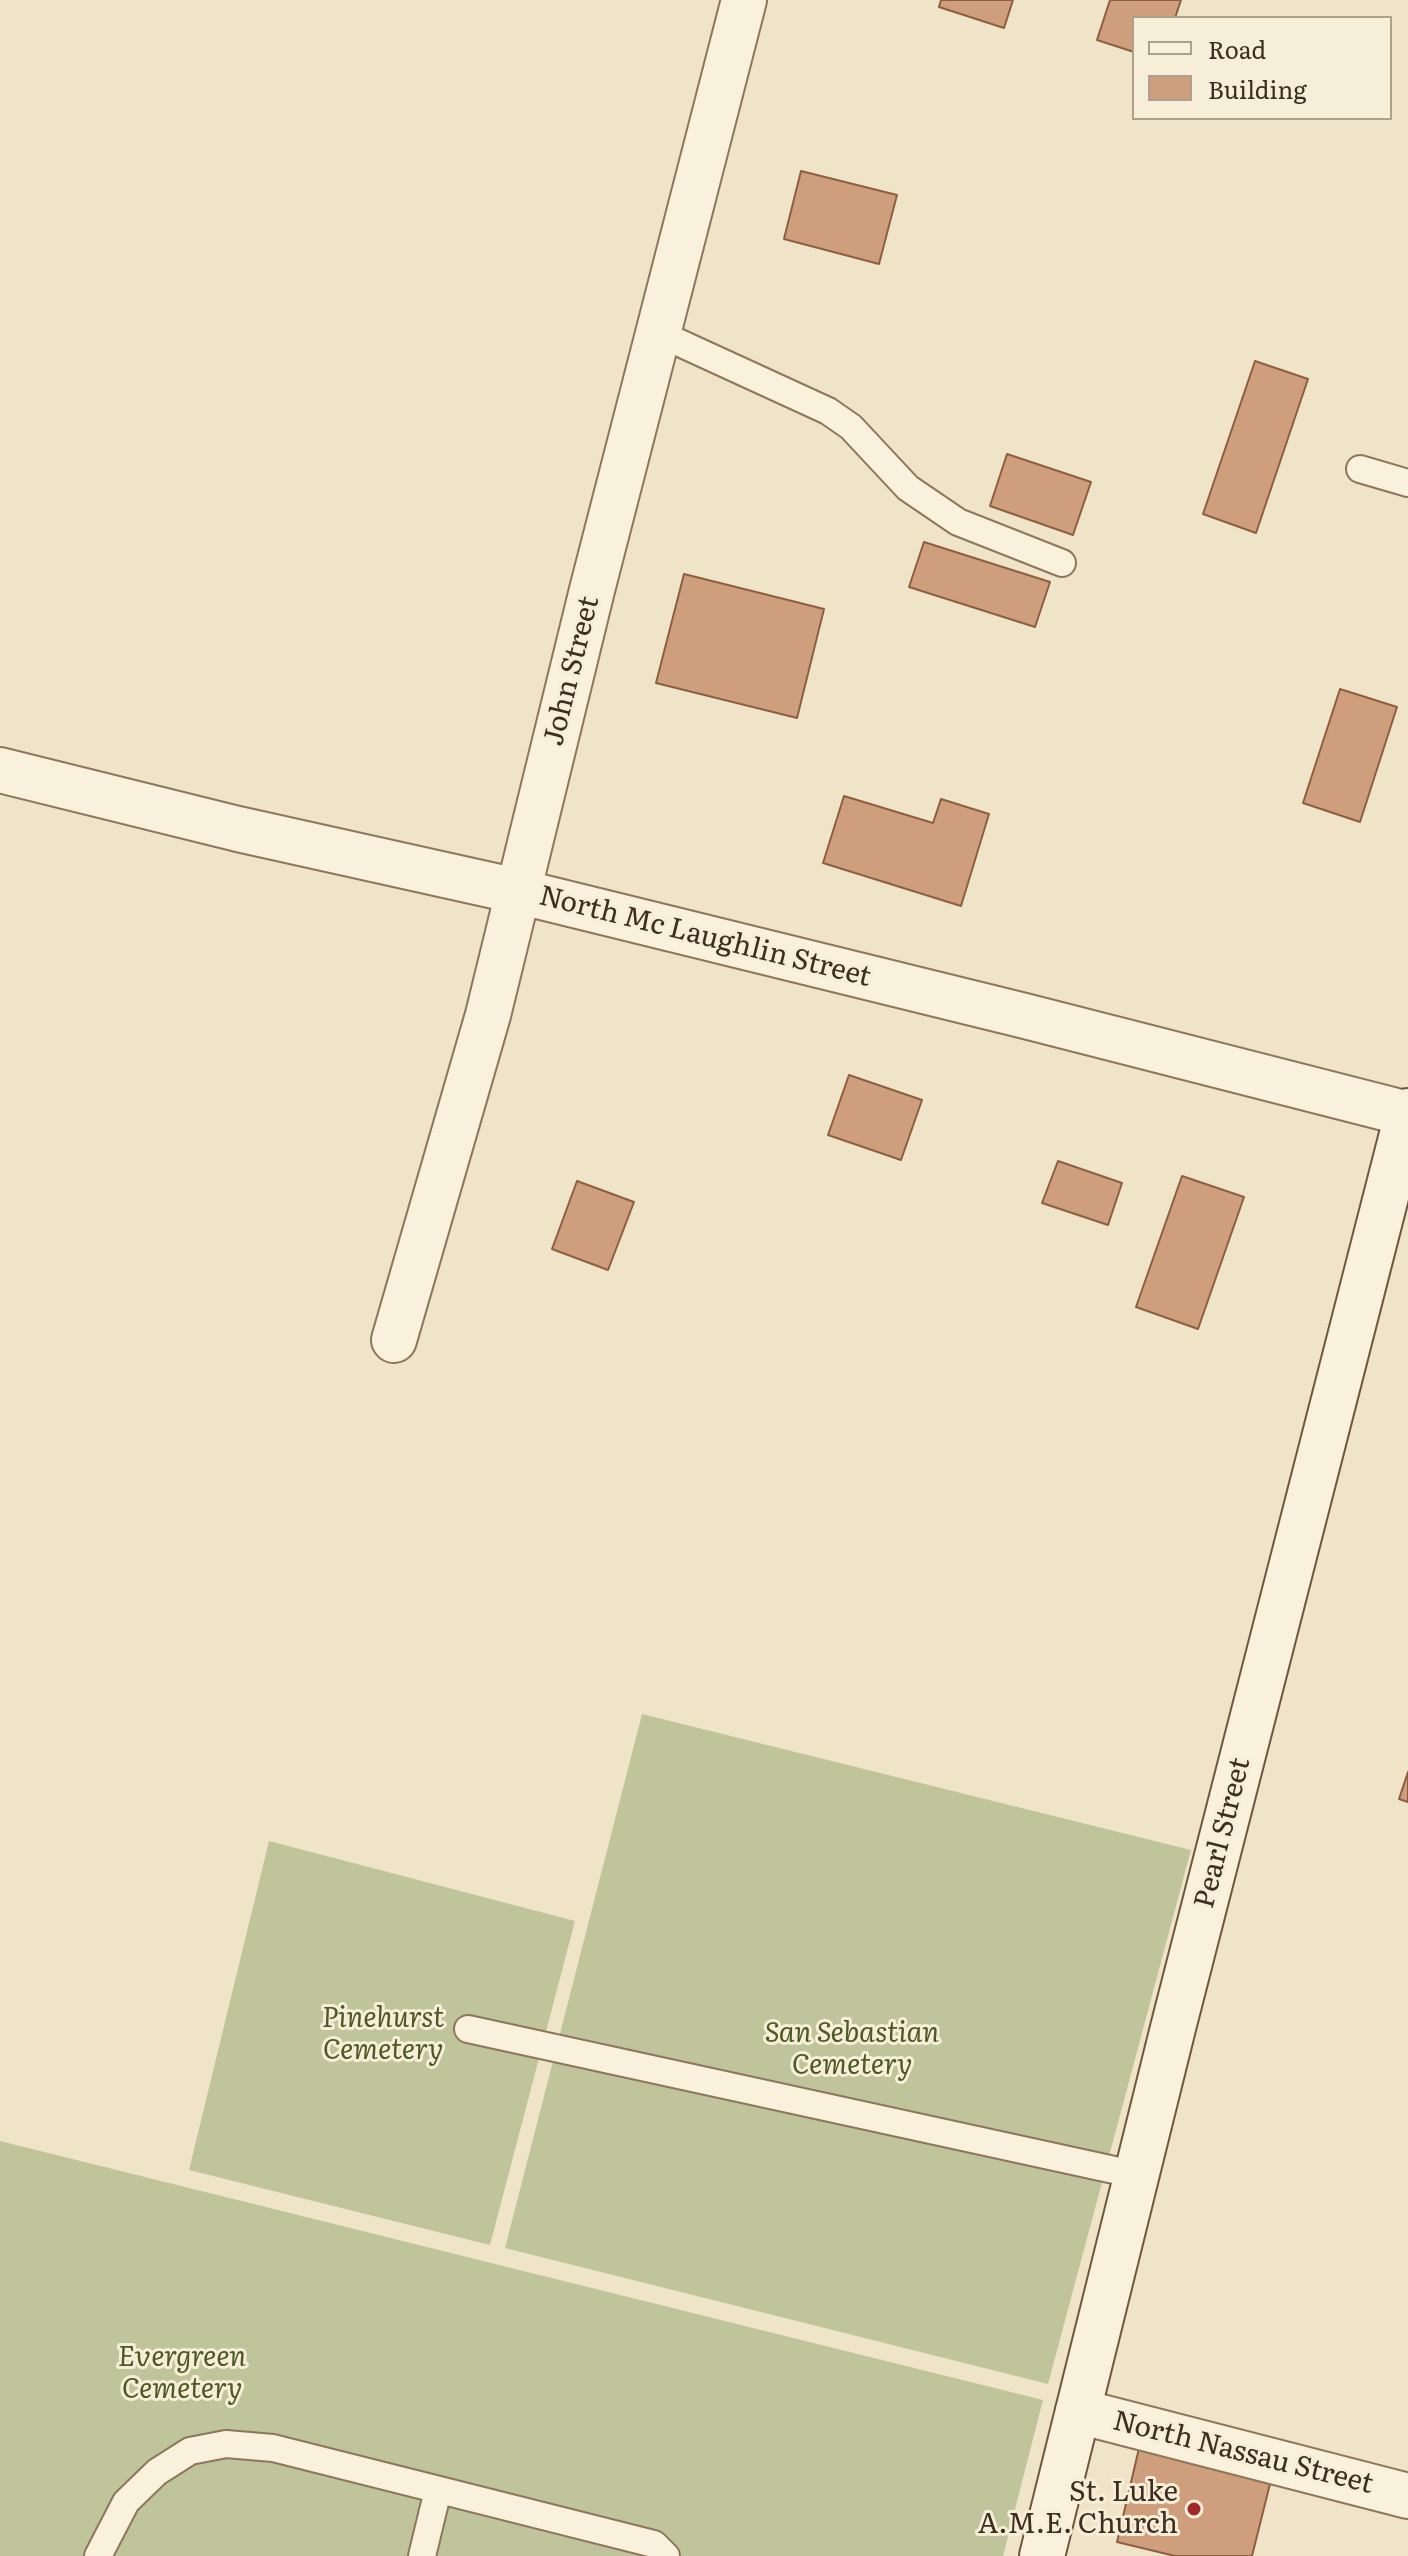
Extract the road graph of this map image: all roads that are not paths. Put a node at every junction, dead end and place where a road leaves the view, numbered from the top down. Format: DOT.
graph roads {
  1 [pos="744,0"];
  2 [pos="658,333"];
  3 [pos="1360,469"];
  4 [pos="1408,483"];
  5 [pos="1062,563"];
  6 [pos="0,770"];
  7 [pos="517,891"];
  8 [pos="1408,1113"];
  9 [pos="394,1340"];
  10 [pos="468,2029"];
  11 [pos="1137,2175"];
  12 [pos="1078,2411"];
  13 [pos="438,2490"];
  14 [pos="1408,2496"];
  15 [pos="98,2556"];
  16 [pos="422,2556"];
  17 [pos="666,2556"];
  18 [pos="1042,2556"];
  1 -- 2 [label="street, John Street"];
  2 -- 5 [label="lane"];
  2 -- 7 [label="street, John Street"];
  3 -- 4 [label="lane"];
  6 -- 7 [label="street, North Mc Laughlin Street"];
  7 -- 8 [label="street, North Mc Laughlin Street"];
  7 -- 9 [label="street, John Street"];
  8 -- 11 [label="street, Pearl Street"];
  10 -- 11 [label="lane"];
  11 -- 12 [label="street, Pearl Street"];
  12 -- 14 [label="street, North Nassau Street"];
  12 -- 18 [label="street, Pearl Street"];
  13 -- 15 [label="lane"];
  13 -- 16 [label="lane"];
  13 -- 17 [label="lane"];
}
